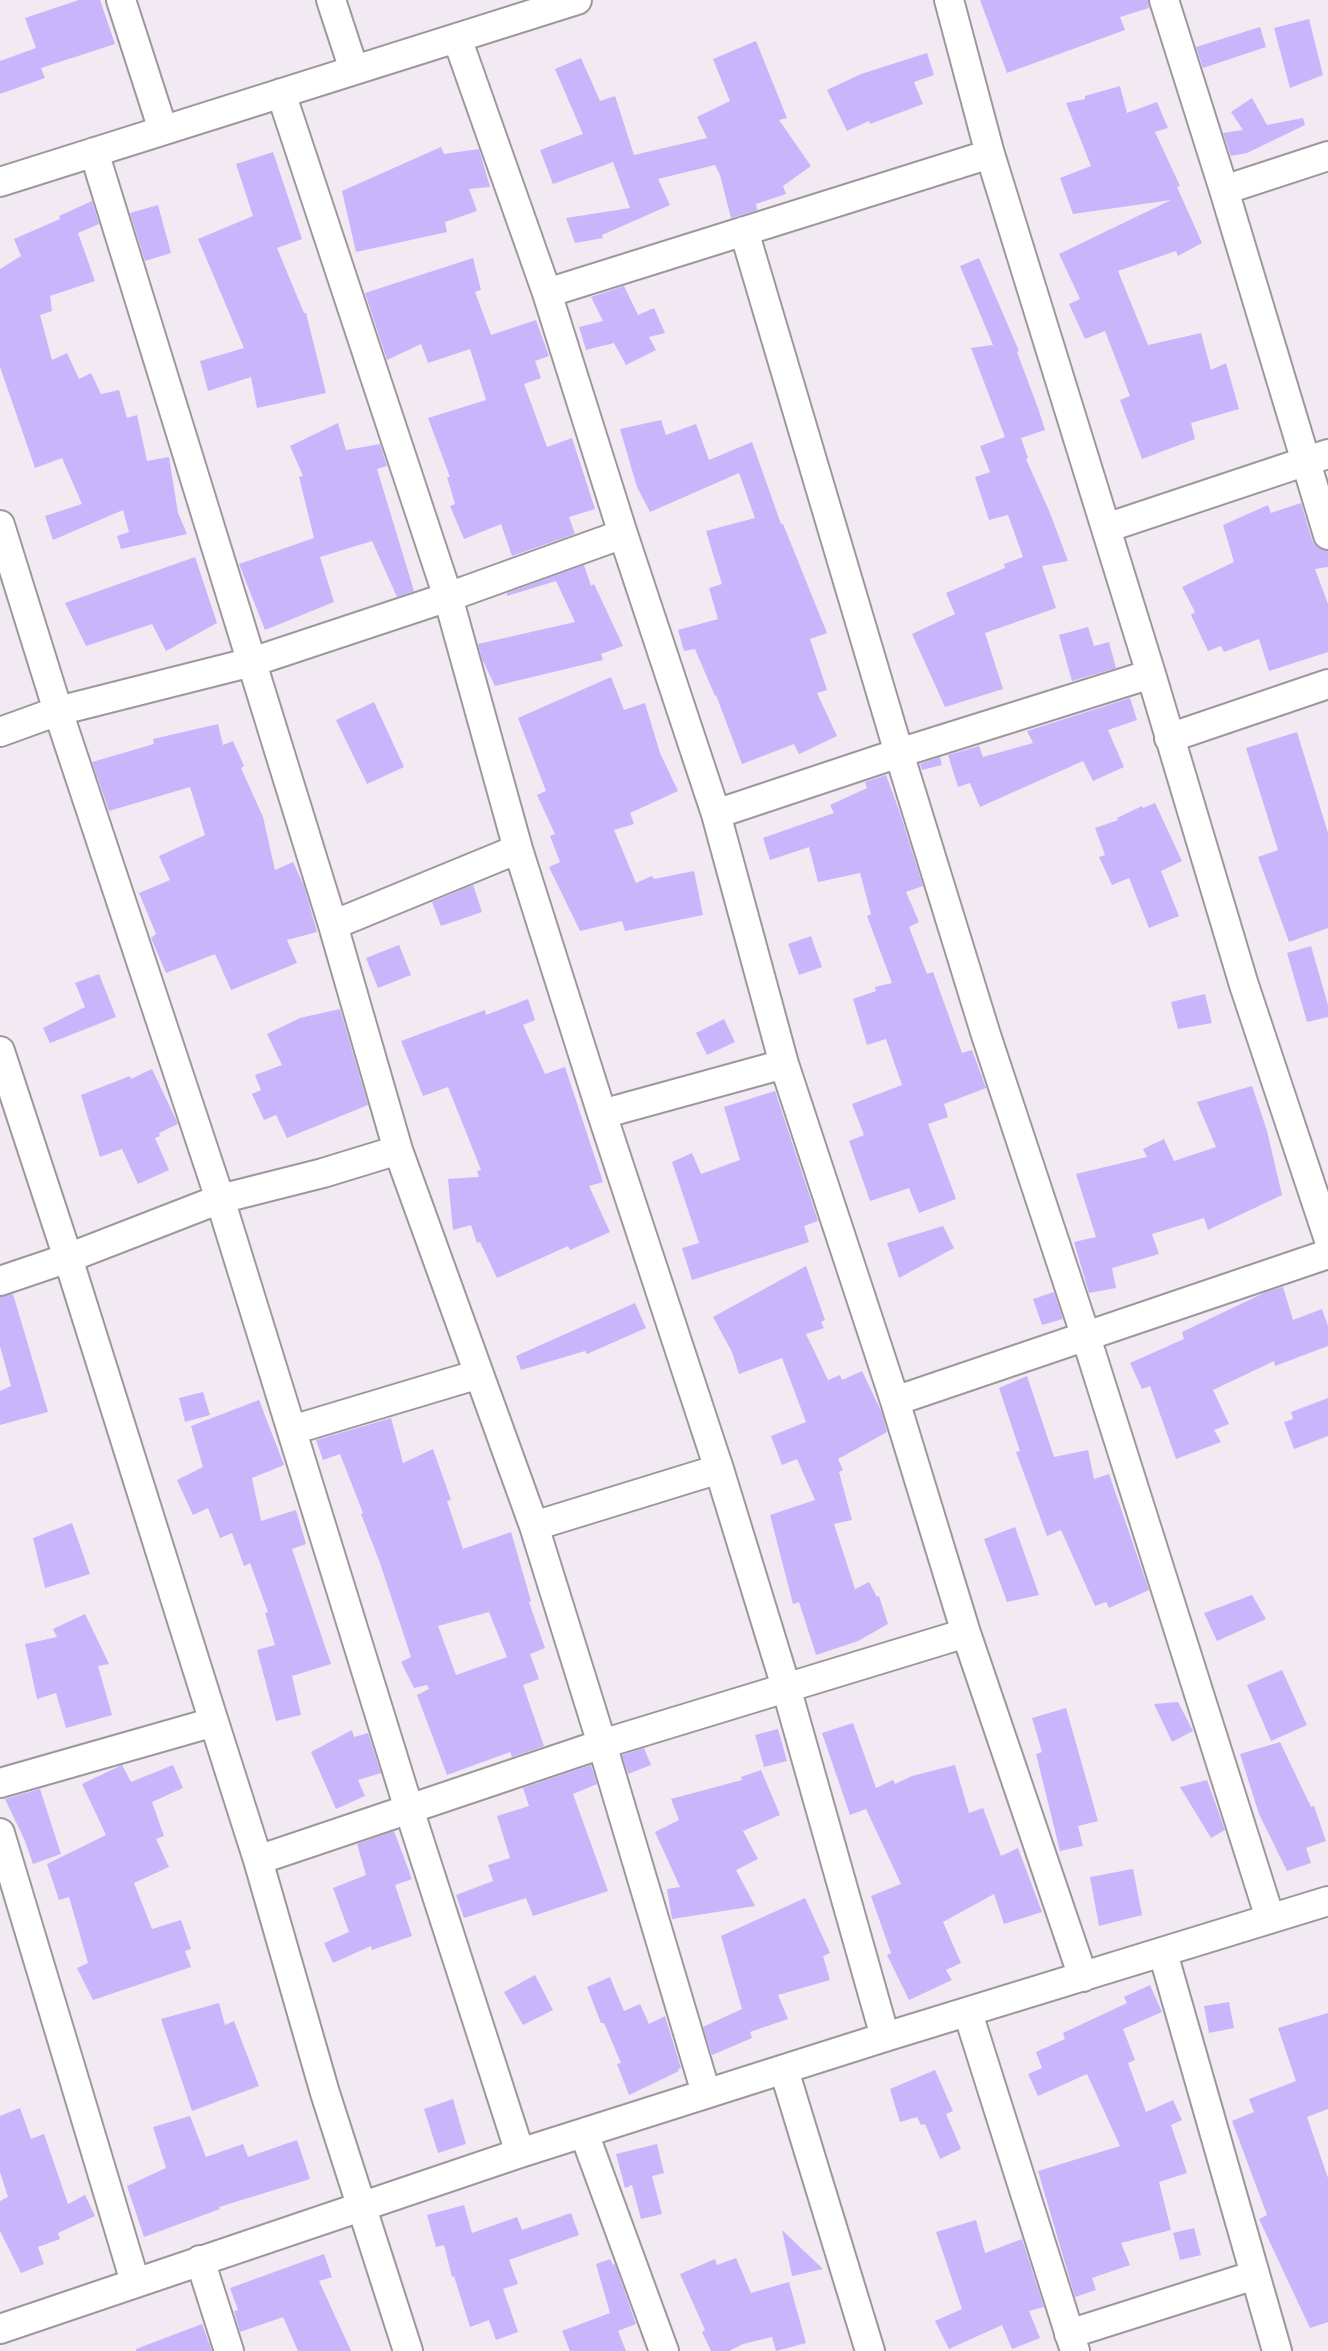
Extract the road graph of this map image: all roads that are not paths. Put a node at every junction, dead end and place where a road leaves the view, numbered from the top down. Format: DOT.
graph roads {
  1 [pos="121,0"];
  2 [pos="331,0"];
  3 [pos="577,0"];
  4 [pos="949,0"];
  5 [pos="1164,0"];
  6 [pos="541,5"];
  7 [pos="457,38"];
  8 [pos="354,70"];
  9 [pos="281,93"];
  10 [pos="163,130"];
  11 [pos="94,152"];
  12 [pos="990,154"];
  13 [pos="1328,156"];
  14 [pos="0,182"];
  15 [pos="1224,190"];
  16 [pos="744,231"];
  17 [pos="547,292"];
  18 [pos="1317,458"];
  19 [pos="0,525"];
  20 [pos="1107,528"];
  21 [pos="623,534"];
  22 [pos="1328,535"];
  23 [pos="448,597"];
  24 [pos="252,662"];
  25 [pos="1152,674"];
  26 [pos="1328,684"];
  27 [pos="58,711"];
  28 [pos="0,732"];
  29 [pos="1169,738"];
  30 [pos="899,753"];
  31 [pos="716,814"];
  32 [pos="518,849"];
  33 [pos="333,925"];
  34 [pos="0,1051"];
  35 [pos="784,1064"];
  36 [pos="602,1114"];
  37 [pos="398,1149"];
  38 [pos="220,1199"];
  39 [pos="1328,1237"];
  40 [pos="1328,1254"];
  41 [pos="68,1258"];
  42 [pos="0,1281"];
  43 [pos="1086,1337"];
  44 [pos="479,1374"];
  45 [pos="895,1401"];
  46 [pos="292,1430"];
  47 [pos="719,1469"];
  48 [pos="534,1526"];
  49 [pos="966,1633"];
  50 [pos="786,1687"];
  51 [pos="214,1722"];
  52 [pos="602,1744"];
  53 [pos="0,1783"];
  54 [pos="409,1809"];
  55 [pos="0,1833"];
  56 [pos="258,1860"];
  57 [pos="1328,1901"];
  58 [pos="1270,1918"];
  59 [pos="1163,1953"];
  60 [pos="1083,1977"];
  61 [pos="968,2013"];
  62 [pos="885,2037"];
  63 [pos="784,2070"];
  64 [pos="706,2093"];
  65 [pos="585,2133"];
  66 [pos="520,2153"];
  67 [pos="362,2205"];
  68 [pos="200,2260"];
  69 [pos="1255,2276"];
  70 [pos="135,2282"];
  71 [pos="0,2329"];
  72 [pos="0,2335"];
  73 [pos="1072,2343"];
  74 [pos="5,2351"];
  75 [pos="229,2351"];
  76 [pos="408,2351"];
  77 [pos="664,2351"];
  78 [pos="870,2351"];
  79 [pos="1276,2351"];
  1 -- 10 [label="street"];
  2 -- 8 [label="street"];
  3 -- 6 [label="street"];
  4 -- 12 [label="street"];
  5 -- 15 [label="street"];
  6 -- 7 [label="street"];
  7 -- 8 [label="street"];
  7 -- 17 [label="street"];
  8 -- 9 [label="street"];
  9 -- 10 [label="street"];
  9 -- 23 [label="street"];
  10 -- 11 [label="street"];
  11 -- 14 [label="street"];
  11 -- 24 [label="street"];
  12 -- 16 [label="street"];
  12 -- 20 [label="street"];
  13 -- 15 [label="street"];
  15 -- 18 [label="street"];
  16 -- 17 [label="street"];
  16 -- 30 [label="street"];
  17 -- 21 [label="street"];
  18 -- 20 [label="street"];
  18 -- 22 [label="street"];
  19 -- 27 [label="street"];
  20 -- 25 [label="street"];
  21 -- 23 [label="street"];
  21 -- 31 [label="street"];
  23 -- 24 [label="street"];
  23 -- 32 [label="street"];
  24 -- 27 [label="street"];
  24 -- 33 [label="street"];
  25 -- 29 [label="street"];
  25 -- 30 [label="street"];
  26 -- 29 [label="street"];
  27 -- 28 [label="street"];
  27 -- 38 [label="street"];
  29 -- 39 [label="street"];
  30 -- 31 [label="street"];
  30 -- 43 [label="street"];
  31 -- 35 [label="street"];
  32 -- 33 [label="street"];
  32 -- 36 [label="street"];
  33 -- 37 [label="street"];
  34 -- 41 [label="street"];
  35 -- 36 [label="street"];
  35 -- 45 [label="street"];
  36 -- 47 [label="street"];
  37 -- 38 [label="street"];
  37 -- 44 [label="street"];
  38 -- 41 [label="street"];
  38 -- 46 [label="street"];
  40 -- 43 [label="street"];
  41 -- 42 [label="street"];
  41 -- 51 [label="street"];
  43 -- 45 [label="street"];
  43 -- 58 [label="street"];
  44 -- 46 [label="street"];
  44 -- 48 [label="street"];
  45 -- 49 [label="street"];
  46 -- 54 [label="street"];
  47 -- 48 [label="street"];
  47 -- 50 [label="street"];
  48 -- 52 [label="street"];
  49 -- 50 [label="street"];
  49 -- 60 [label="street"];
  50 -- 52 [label="street"];
  50 -- 62 [label="street"];
  51 -- 53 [label="street"];
  51 -- 56 [label="street"];
  52 -- 54 [label="street"];
  52 -- 64 [label="street"];
  54 -- 56 [label="street"];
  54 -- 66 [label="street"];
  55 -- 70 [label="street"];
  56 -- 67 [label="street"];
  57 -- 58 [label="street"];
  58 -- 59 [label="street"];
  59 -- 60 [label="street"];
  59 -- 69 [label="street"];
  60 -- 61 [label="street"];
  61 -- 62 [label="street"];
  61 -- 73 [label="street"];
  62 -- 63 [label="street"];
  63 -- 64 [label="street"];
  63 -- 78 [label="street"];
  64 -- 65 [label="street"];
  65 -- 66 [label="street"];
  65 -- 77 [label="street"];
  66 -- 67 [label="street"];
  67 -- 68 [label="street"];
  67 -- 76 [label="street"];
  68 -- 70 [label="street"];
  68 -- 75 [label="street"];
  69 -- 73 [label="street"];
  69 -- 79 [label="street"];
  70 -- 71 [label="street"];
  72 -- 74 [label="street"];
}
